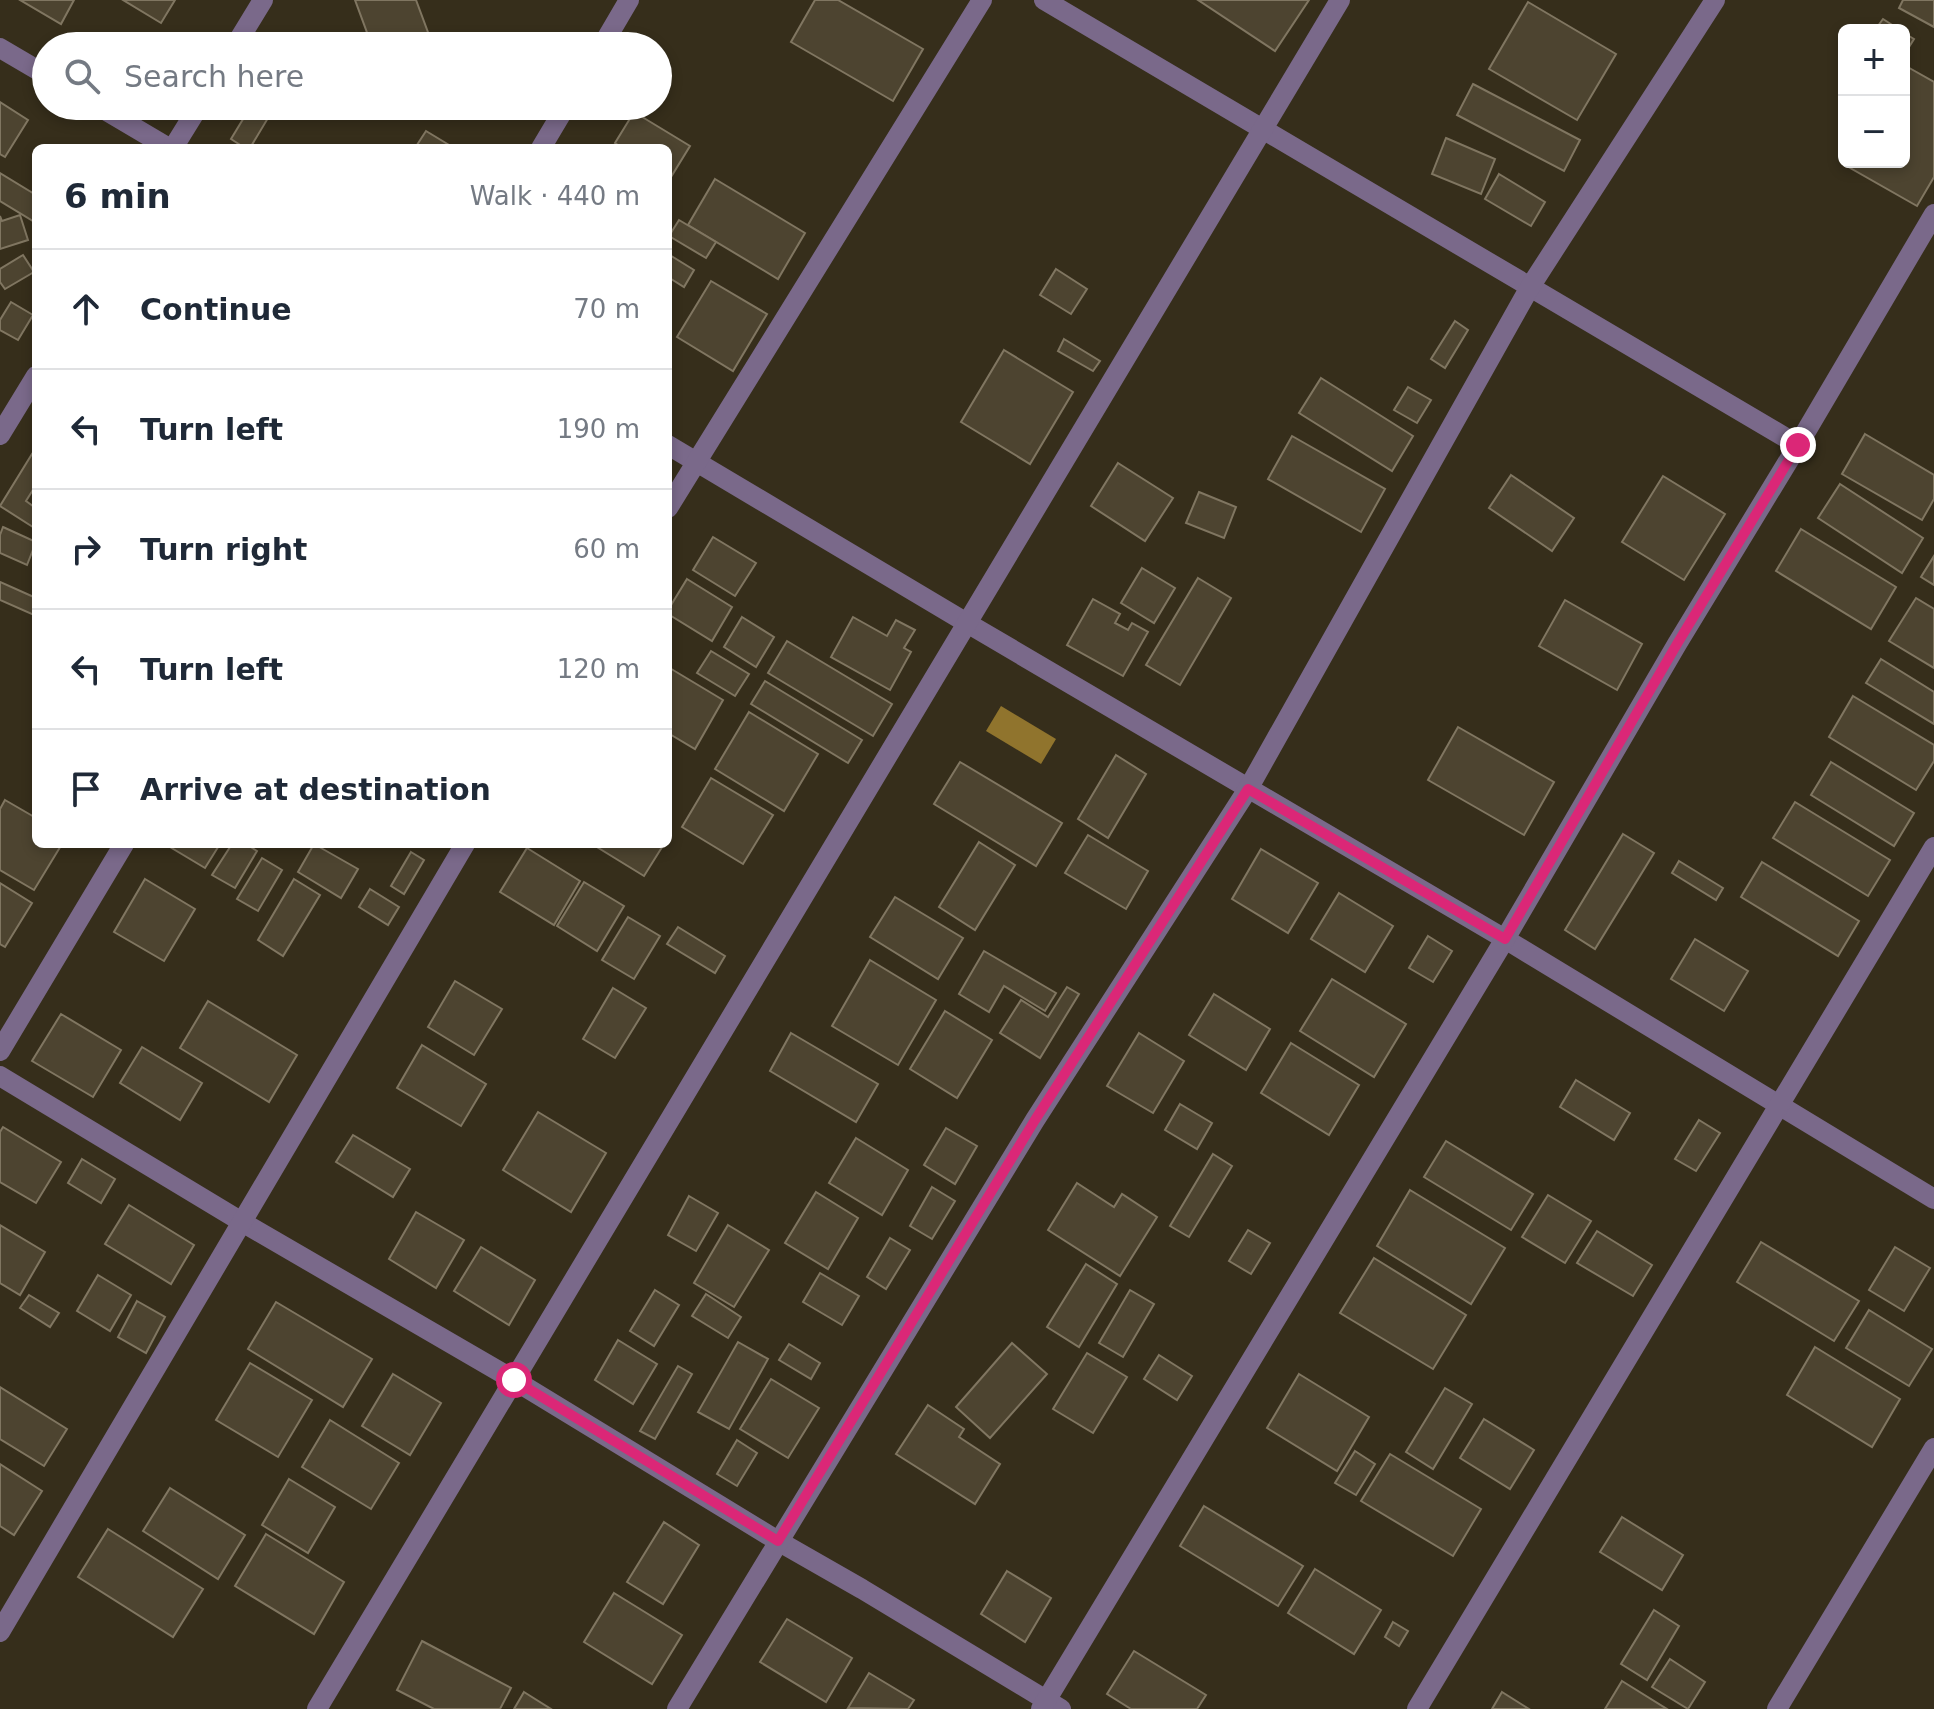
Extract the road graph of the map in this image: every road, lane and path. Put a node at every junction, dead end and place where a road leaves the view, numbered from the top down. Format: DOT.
graph roads {
  1 [pos="263,0"];
  2 [pos="629,0"];
  3 [pos="982,0"];
  4 [pos="1044,0"];
  5 [pos="1340,0"];
  6 [pos="1715,0"];
  7 [pos="244,32"];
  8 [pos="610,32"];
  9 [pos="0,48"];
  10 [pos="32,67"];
  11 [pos="122,120"];
  12 [pos="190,120"];
  13 [pos="558,120"];
  14 [pos="1263,129"];
  15 [pos="164,144"];
  16 [pos="174,144"];
  17 [pos="543,144"];
  18 [pos="1934,214"];
  19 [pos="1530,287"];
  20 [pos="32,383"];
  21 [pos="0,435"];
  22 [pos="1798,445"];
  23 [pos="672,447"];
  24 [pos="696,462"];
  25 [pos="672,501"];
  26 [pos="967,623"];
  27 [pos="1248,789"];
  28 [pos="1934,847"];
  29 [pos="122,848"];
  30 [pos="463,848"];
  31 [pos="1505,939"];
  32 [pos="0,1051"];
  33 [pos="0,1076"];
  34 [pos="1779,1105"];
  35 [pos="1934,1199"];
  36 [pos="242,1222"];
  37 [pos="514,1380"];
  38 [pos="1934,1448"];
  39 [pos="778,1541"];
  40 [pos="0,1632"];
  41 [pos="1049,1706"];
  42 [pos="317,1709"];
  43 [pos="677,1709"];
  44 [pos="1417,1709"];
  45 [pos="1777,1709"];
  1 -- 7 [label="street"];
  2 -- 8 [label="street"];
  3 -- 24 [label="street"];
  4 -- 14 [label="street"];
  5 -- 14 [label="street"];
  6 -- 19 [label="street"];
  9 -- 10 [label="street"];
  11 -- 15 [label="street"];
  12 -- 16 [label="street"];
  13 -- 17 [label="street"];
  14 -- 19 [label="street"];
  14 -- 26 [label="street"];
  18 -- 22 [label="street"];
  19 -- 22 [label="street"];
  19 -- 27 [label="street"];
  20 -- 21 [label="street"];
  22 -- 31 [label="street"];
  23 -- 24 [label="street"];
  24 -- 25 [label="street"];
  24 -- 26 [label="street"];
  26 -- 27 [label="street"];
  26 -- 37 [label="street"];
  27 -- 31 [label="street"];
  27 -- 39 [label="street"];
  28 -- 34 [label="street"];
  29 -- 32 [label="street"];
  30 -- 36 [label="street"];
  31 -- 34 [label="street"];
  31 -- 41 [label="street"];
  33 -- 36 [label="street"];
  34 -- 35 [label="street"];
  34 -- 44 [label="street"];
  36 -- 37 [label="street"];
  36 -- 40 [label="street"];
  37 -- 39 [label="street"];
  37 -- 42 [label="street"];
  38 -- 45 [label="street"];
  39 -- 41 [label="street"];
  39 -- 43 [label="street"];
}
